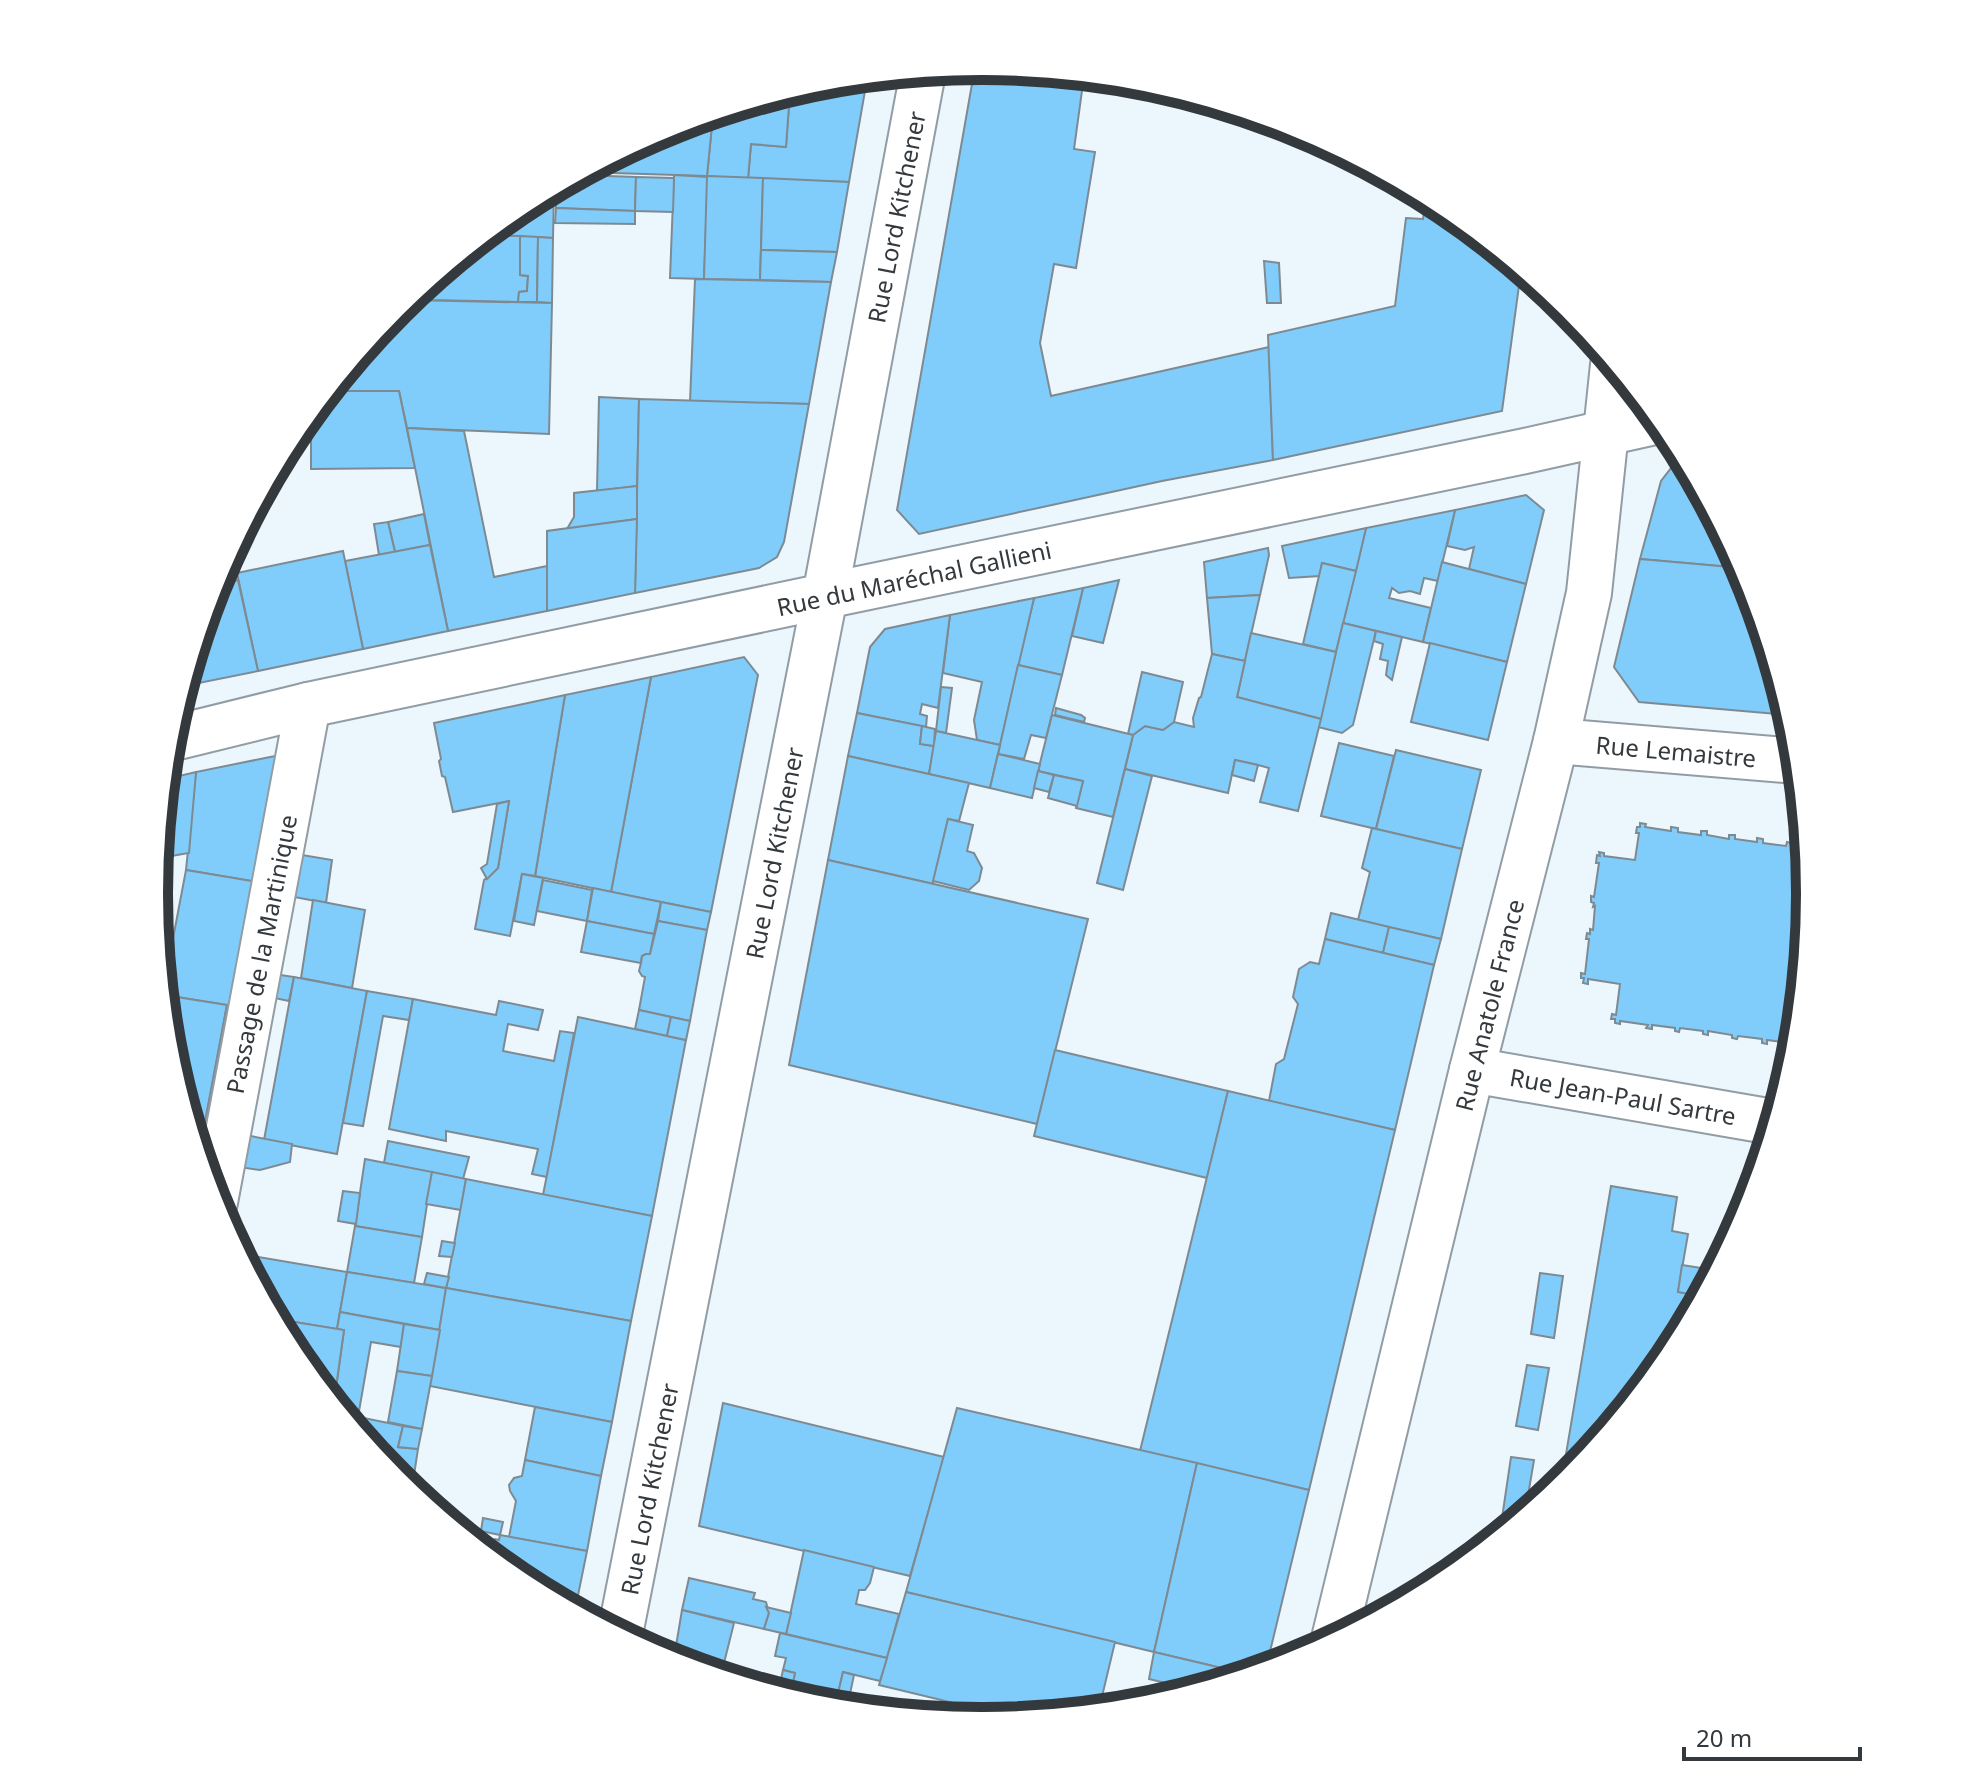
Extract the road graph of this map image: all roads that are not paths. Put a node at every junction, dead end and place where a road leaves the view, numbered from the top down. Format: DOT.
graph roads {
  1 [pos="921,83"];
  2 [pos="1612,379"];
  3 [pos="1646,424"];
  4 [pos="1606,434"];
  5 [pos="825,596"];
  6 [pos="308,705"];
  7 [pos="184,736"];
  8 [pos="1556,741"];
  9 [pos="1784,760"];
  10 [pos="1472,1070"];
  11 [pos="1763,1120"];
  12 [pos="220,1177"];
  13 [pos="622,1623"];
  14 [pos="1337,1625"];
  1 -- 5 [label="street, Rue Lord Kitchener"];
  2 -- 4 [label="street, Rue Anatole France"];
  3 -- 4 [label="street, Rue du Maréchal Gallieni"];
  4 -- 5 [label="street, Rue du Maréchal Gallieni"];
  4 -- 8 [label="street, Rue Anatole France"];
  5 -- 6 [label="street, Rue du Maréchal Gallieni"];
  5 -- 13 [label="street, Rue Lord Kitchener"];
  6 -- 7 [label="street, Rue du Maréchal Gallieni"];
  6 -- 12 [label="street, Passage de la Martinique"];
  8 -- 9 [label="street, Rue Lemaistre"];
  8 -- 10 [label="street, Rue Anatole France"];
  10 -- 11 [label="street, Rue Jean-Paul Sartre"];
  10 -- 14 [label="street, Rue Anatole France"];
}
